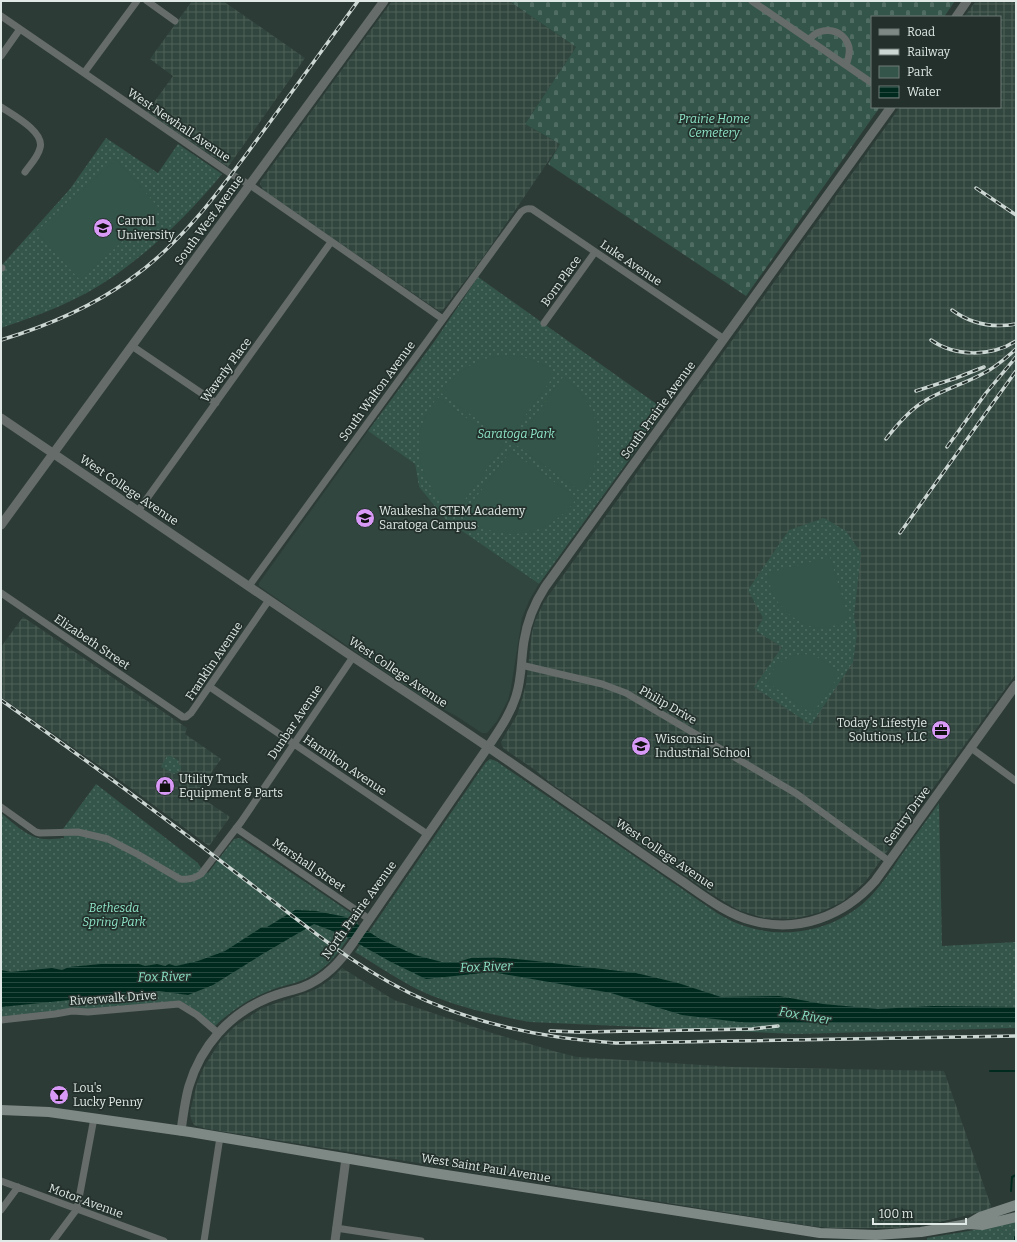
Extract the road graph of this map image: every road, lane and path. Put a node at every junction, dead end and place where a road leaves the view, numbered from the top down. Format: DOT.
graph roads {
  1 [pos="137,1"];
  2 [pos="147,1"];
  3 [pos="384,1"];
  4 [pos="752,1"];
  5 [pos="967,1"];
  6 [pos="1,16"];
  7 [pos="957,16"];
  8 [pos="175,21"];
  9 [pos="20,29"];
  10 [pos="809,40"];
  11 [pos="1,56"];
  12 [pos="846,66"];
  13 [pos="84,73"];
  14 [pos="871,82"];
  15 [pos="1,106"];
  16 [pos="890,108"];
  17 [pos="25,172"];
  18 [pos="250,185"];
  19 [pos="524,209"];
  20 [pos="331,242"];
  21 [pos="595,252"];
  22 [pos="443,319"];
  23 [pos="544,323"];
  24 [pos="724,339"];
  25 [pos="132,346"];
  26 [pos="216,403"];
  27 [pos="1,418"];
  28 [pos="54,454"];
  29 [pos="138,510"];
  30 [pos="1,525"];
  31 [pos="249,586"];
  32 [pos="1,594"];
  33 [pos="269,600"];
  34 [pos="353,657"];
  35 [pos="521,665"];
  36 [pos="1016,685"];
  37 [pos="210,686"];
  38 [pos="171,709"];
  39 [pos="294,744"];
  40 [pos="488,747"];
  41 [pos="971,748"];
  42 [pos="1016,781"];
  43 [pos="1,807"];
  44 [pos="236,828"];
  45 [pos="428,834"];
  46 [pos="889,861"];
  47 [pos="366,923"];
  48 [pos="789,925"];
  49 [pos="1,1020"];
  50 [pos="218,1033"];
  51 [pos="1,1110"];
  52 [pos="94,1118"];
  53 [pos="181,1131"];
  54 [pos="220,1137"];
  55 [pos="346,1158"];
  56 [pos="1,1181"];
  57 [pos="18,1187"];
  58 [pos="1016,1205"];
  59 [pos="77,1209"];
  60 [pos="1,1210"];
  61 [pos="1016,1217"];
  62 [pos="968,1224"];
  63 [pos="336,1228"];
  64 [pos="148,1238"];
  65 [pos="875,1238"];
  66 [pos="844,1239"];
  67 [pos="53,1241"];
  68 [pos="164,1241"];
  69 [pos="204,1241"];
  70 [pos="335,1241"];
  71 [pos="421,1241"];
  1 -- 13 [label="street"];
  2 -- 8 [label="street"];
  3 -- 18 [label="street, South West Avenue"];
  4 -- 10 [label="street"];
  5 -- 7 [label="street"];
  6 -- 9 [label="street, West Newhall Avenue"];
  9 -- 11 [label="street"];
  9 -- 13 [label="street, West Newhall Avenue"];
  10 -- 12 [label="street"];
  10 -- 12 [label="street"];
  12 -- 14 [label="street"];
  13 -- 18 [label="street, West Newhall Avenue"];
  15 -- 17 [label="street"];
  16 -- 24 [label="street, South Prairie Avenue"];
  18 -- 20 [label="street, West Newhall Avenue"];
  18 -- 25 [label="street, South West Avenue"];
  19 -- 21 [label="street, Luke Avenue"];
  19 -- 22 [label="street, South Walton Avenue"];
  20 -- 22 [label="street, West Newhall Avenue"];
  20 -- 26 [label="street, Waverly Place"];
  21 -- 23 [label="street, Born Place"];
  21 -- 24 [label="street, Luke Avenue"];
  22 -- 31 [label="street, South Walton Avenue"];
  24 -- 35 [label="street, South Prairie Avenue"];
  25 -- 26 [label="street"];
  25 -- 28 [label="street, South West Avenue"];
  26 -- 29 [label="street, Waverly Place"];
  27 -- 28 [label="street, West College Avenue"];
  28 -- 29 [label="street, West College Avenue"];
  28 -- 30 [label="street, South West Avenue"];
  29 -- 31 [label="street, West College Avenue"];
  31 -- 33 [label="street, West College Avenue"];
  32 -- 38 [label="street, Elizabeth Street"];
  33 -- 34 [label="street, West College Avenue"];
  33 -- 37 [label="street, Franklin Avenue"];
  34 -- 39 [label="street, Dunbar Avenue"];
  34 -- 40 [label="street, West College Avenue"];
  35 -- 40 [label="street, South Prairie Avenue"];
  35 -- 46 [label="street, Philip Drive"];
  36 -- 41 [label="street, Sentry Drive"];
  37 -- 38 [label="street, Franklin Avenue"];
  37 -- 39 [label="street, Hamilton Avenue"];
  39 -- 44 [label="street, Dunbar Avenue"];
  39 -- 45 [label="street, Hamilton Avenue"];
  40 -- 45 [label="street, North Prairie Avenue"];
  40 -- 48 [label="street, West College Avenue"];
  41 -- 42 [label="street"];
  41 -- 46 [label="street, Sentry Drive"];
  43 -- 44 [label="street, Dunbar Avenue"];
  44 -- 47 [label="street, Marshall Street"];
  45 -- 47 [label="street, North Prairie Avenue"];
  46 -- 48 [label="street, Sentry Drive"];
  47 -- 50 [label="street, North Prairie Avenue"];
  49 -- 50 [label="street, Riverwalk Drive"];
  50 -- 53 [label="street, North Prairie Avenue"];
  51 -- 52 [label="main road, West Saint Paul Avenue"];
  52 -- 53 [label="main road, West Saint Paul Avenue"];
  52 -- 59 [label="street"];
  53 -- 54 [label="main road, West Saint Paul Avenue"];
  54 -- 55 [label="main road, West Saint Paul Avenue"];
  54 -- 69 [label="street"];
  55 -- 63 [label="street"];
  55 -- 66 [label="main road, West Saint Paul Avenue"];
  56 -- 57 [label="street, Motor Avenue"];
  57 -- 59 [label="street, Motor Avenue"];
  57 -- 60 [label="street"];
  58 -- 62 [label="main road, West Saint Paul Avenue"];
  59 -- 64 [label="street, Motor Avenue"];
  59 -- 67 [label="street"];
  61 -- 62 [label="main road, West Saint Paul Avenue"];
  62 -- 65 [label="main road, West Saint Paul Avenue"];
  63 -- 70 [label="street"];
  63 -- 71 [label="street"];
  64 -- 68 [label="street, Motor Avenue"];
  65 -- 66 [label="main road, West Saint Paul Avenue"];
}
